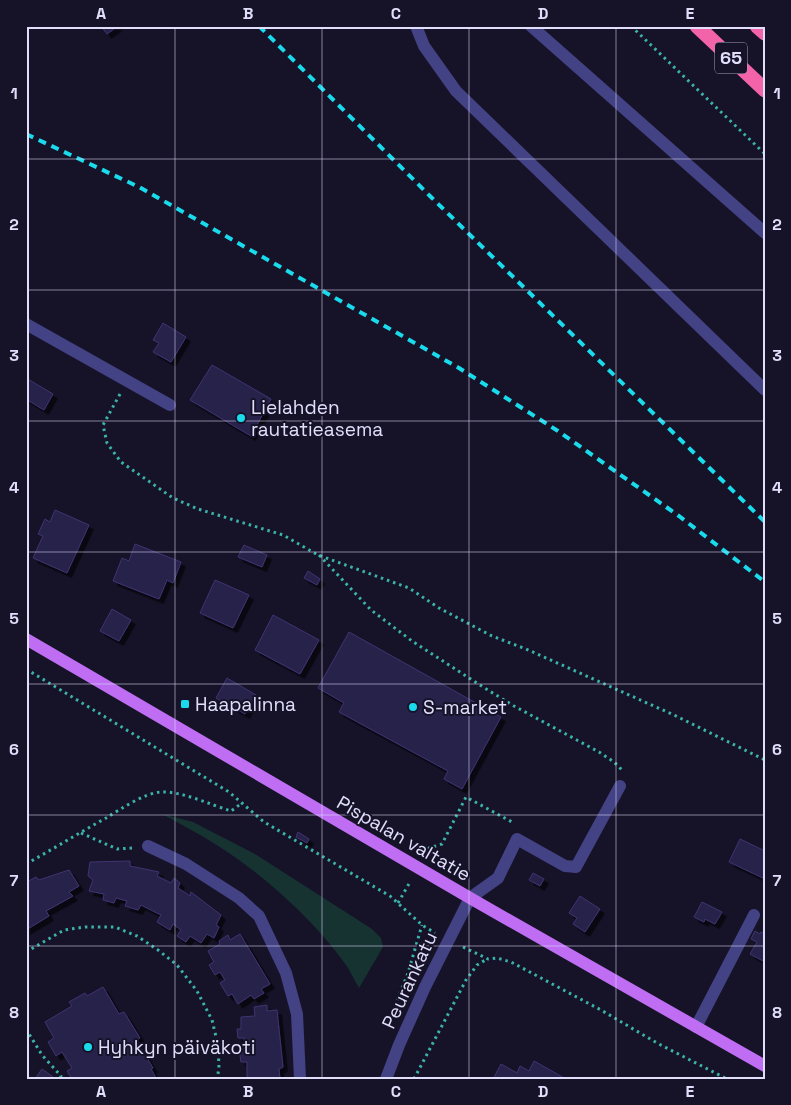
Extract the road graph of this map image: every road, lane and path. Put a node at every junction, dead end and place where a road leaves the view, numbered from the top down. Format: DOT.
graph roads {
  1 [pos="416,26"];
  2 [pos="531,26"];
  3 [pos="631,26"];
  4 [pos="697,26"];
  5 [pos="757,26"];
  6 [pos="765,33"];
  7 [pos="765,90"];
  8 [pos="765,154"];
  9 [pos="765,234"];
  10 [pos="26,324"];
  11 [pos="127,381"];
  12 [pos="765,390"];
  13 [pos="170,405"];
  14 [pos="318,555"];
  15 [pos="26,639"];
  16 [pos="26,669"];
  17 [pos="765,760"];
  18 [pos="620,786"];
  19 [pos="242,803"];
  20 [pos="512,822"];
  21 [pos="81,832"];
  22 [pos="148,846"];
  23 [pos="26,864"];
  24 [pos="418,868"];
  25 [pos="470,898"];
  26 [pos="398,903"];
  27 [pos="754,914"];
  28 [pos="422,925"];
  29 [pos="448,940"];
  30 [pos="26,952"];
  31 [pos="488,959"];
  32 [pos="388,1024"];
  33 [pos="696,1027"];
  34 [pos="26,1029"];
  35 [pos="765,1066"];
  36 [pos="60,1079"];
  37 [pos="217,1079"];
  38 [pos="300,1079"];
  39 [pos="386,1079"];
  40 [pos="414,1079"];
  41 [pos="727,1079"];
  1 -- 12 [label="street"];
  2 -- 9 [label="street"];
  3 -- 8 [label="path"];
  4 -- 7 [label="highway, 65"];
  5 -- 6 [label="highway, 65"];
  10 -- 11 [label="street"];
  11 -- 13 [label="street"];
  11 -- 14 [label="path"];
  14 -- 17 [label="path"];
  14 -- 18 [label="path"];
  15 -- 24 [label="main road, Pispalan valtatie"];
  16 -- 19 [label="path"];
  18 -- 25 [label="street"];
  19 -- 21 [label="path"];
  19 -- 26 [label="path"];
  20 -- 24 [label="path"];
  21 -- 22 [label="path"];
  21 -- 23 [label="path"];
  22 -- 38 [label="street"];
  24 -- 25 [label="main road, Pispalan valtatie"];
  24 -- 26 [label="path"];
  25 -- 29 [label="street, Peurankatu"];
  25 -- 33 [label="main road, Pispalan valtatie"];
  26 -- 28 [label="path"];
  27 -- 33 [label="street"];
  28 -- 29 [label="path"];
  28 -- 32 [label="path"];
  29 -- 31 [label="path"];
  29 -- 39 [label="street, Peurankatu"];
  30 -- 37 [label="path"];
  31 -- 40 [label="path"];
  31 -- 41 [label="path"];
  33 -- 35 [label="main road, Pispalan valtatie"];
  34 -- 36 [label="path"];
}
